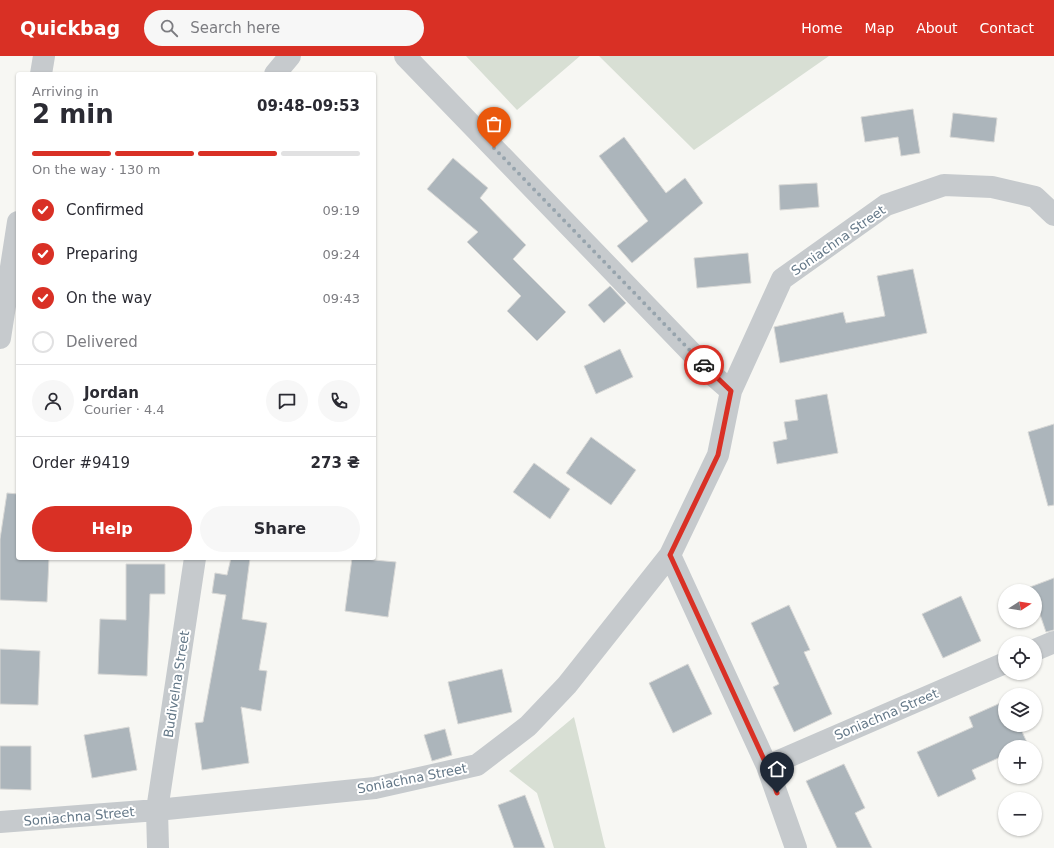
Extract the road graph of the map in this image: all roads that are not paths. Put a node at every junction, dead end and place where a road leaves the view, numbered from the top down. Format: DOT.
graph roads {
  1 [pos="44,56"];
  2 [pos="290,56"];
  3 [pos="405,56"];
  4 [pos="41,72"];
  5 [pos="277,72"];
  6 [pos="1054,215"];
  7 [pos="16,235"];
  8 [pos="0,338"];
  9 [pos="731,391"];
  10 [pos="670,555"];
  11 [pos="195,560"];
  12 [pos="1054,642"];
  13 [pos="1042,647"];
  14 [pos="998,666"];
  15 [pos="767,766"];
  16 [pos="157,810"];
  17 [pos="0,822"];
  18 [pos="158,848"];
  19 [pos="796,848"];
  1 -- 4 [label="street"];
  2 -- 5 [label="street"];
  3 -- 9 [label="street"];
  6 -- 9 [label="street, Soniachna Street"];
  7 -- 8 [label="street"];
  9 -- 10 [label="street, Soniachna Street"];
  10 -- 15 [label="street"];
  10 -- 16 [label="street, Soniachna Street"];
  11 -- 16 [label="street, Budivelna Street"];
  12 -- 13 [label="street"];
  14 -- 15 [label="street, Soniachna Street"];
  15 -- 19 [label="street"];
  16 -- 17 [label="street, Soniachna Street"];
  16 -- 18 [label="street"];
}
